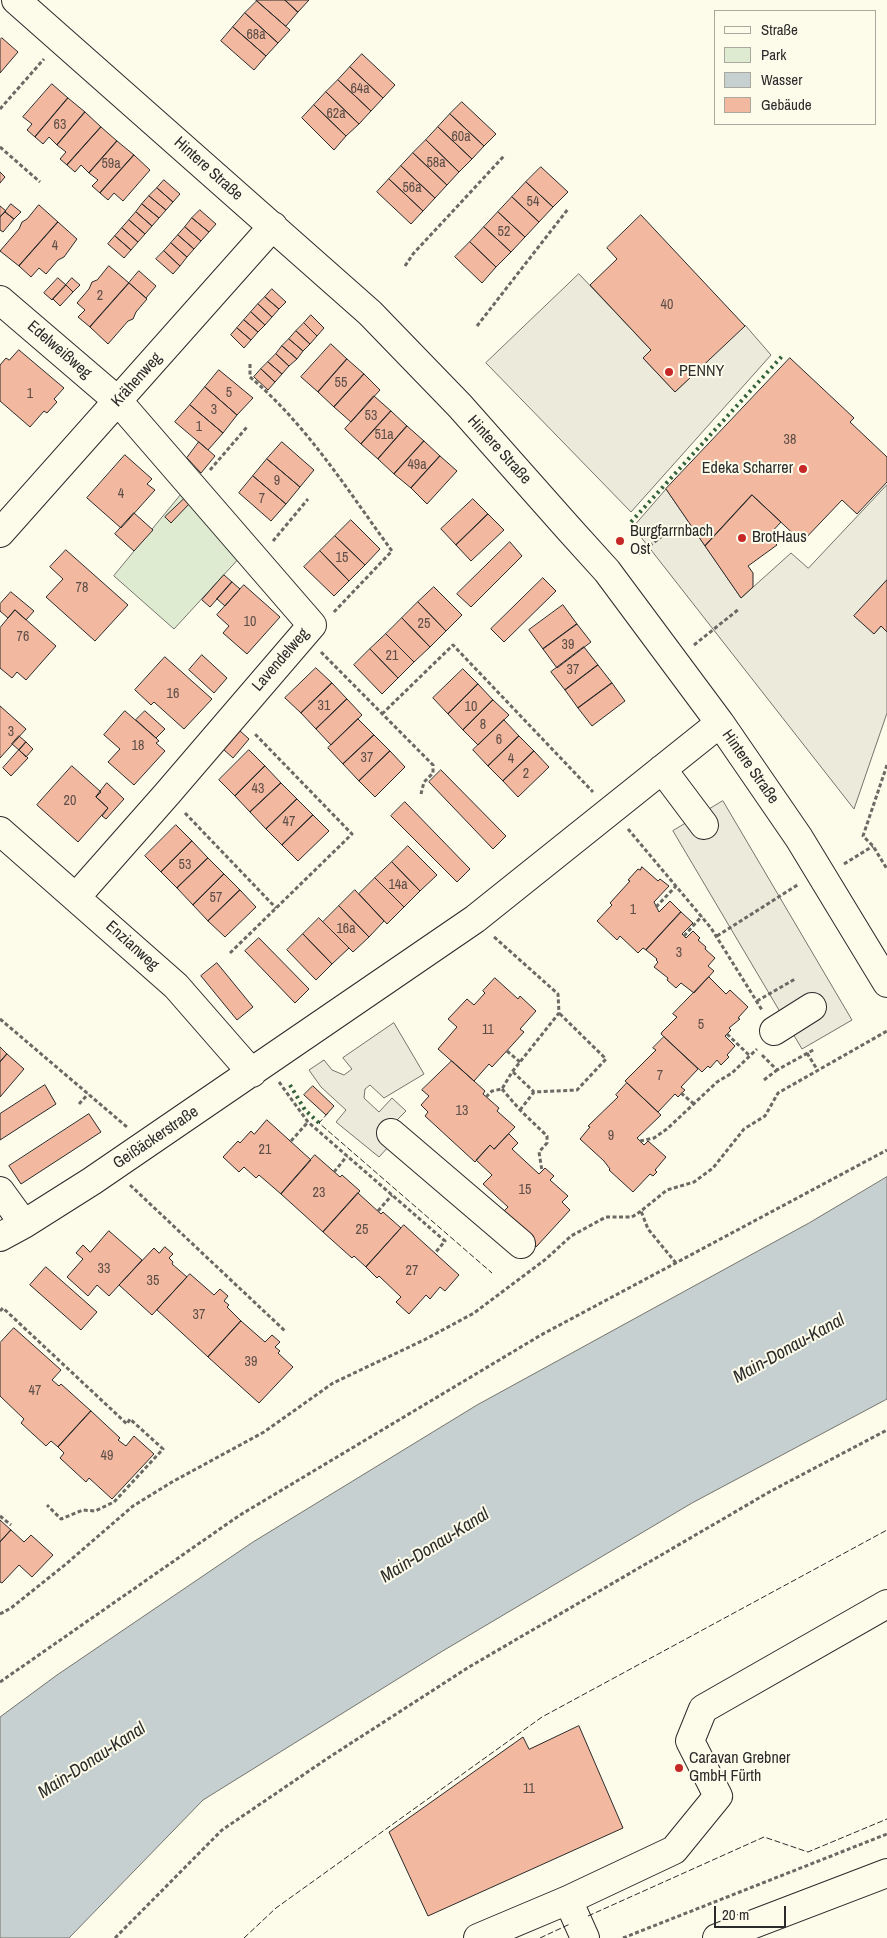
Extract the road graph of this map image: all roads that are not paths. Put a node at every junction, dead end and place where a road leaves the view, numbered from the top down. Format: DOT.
graph roads {
  1 [pos="16,0"];
  2 [pos="273,226"];
  3 [pos="0,300"];
  4 [pos="118,401"];
  5 [pos="0,533"];
  6 [pos="720,724"];
  7 [pos="662,768"];
  8 [pos="704,825"];
  9 [pos="0,831"];
  10 [pos="76,896"];
  11 [pos="887,983"];
  12 [pos="812,1007"];
  13 [pos="774,1031"];
  14 [pos="259,1068"];
  15 [pos="390,1133"];
  16 [pos="0,1190"];
  17 [pos="24,1224"];
  18 [pos="0,1237"];
  19 [pos="521,1244"];
  20 [pos="887,1604"];
  21 [pos="887,1873"];
  22 [pos="568,1900"];
  23 [pos="478,1938"];
  24 [pos="585,1938"];
  25 [pos="717,1938"];
  1 -- 2 [label="street, Hintere Straße"];
  2 -- 4 [label="street, Krähenweg"];
  2 -- 6 [label="street, Hintere Straße"];
  3 -- 4 [label="street, Edelweißweg"];
  4 -- 5 [label="street, Krähenweg"];
  4 -- 10 [label="street, Lavendelweg"];
  6 -- 7 [label="street, Geißäckerstraße"];
  6 -- 11 [label="street, Hintere Straße"];
  7 -- 8 [label="street"];
  7 -- 14 [label="street, Geißäckerstraße"];
  9 -- 10 [label="street, Enzianweg"];
  10 -- 14 [label="street, Enzianweg"];
  12 -- 13 [label="street"];
  14 -- 17 [label="street, Geißäckerstraße"];
  15 -- 19 [label="street"];
  16 -- 17 [label="street"];
  17 -- 18 [label="street, Geißäckerstraße"];
  20 -- 22 [label="street"];
  21 -- 25 [label="street"];
  22 -- 23 [label="street"];
  22 -- 24 [label="street"];
}
